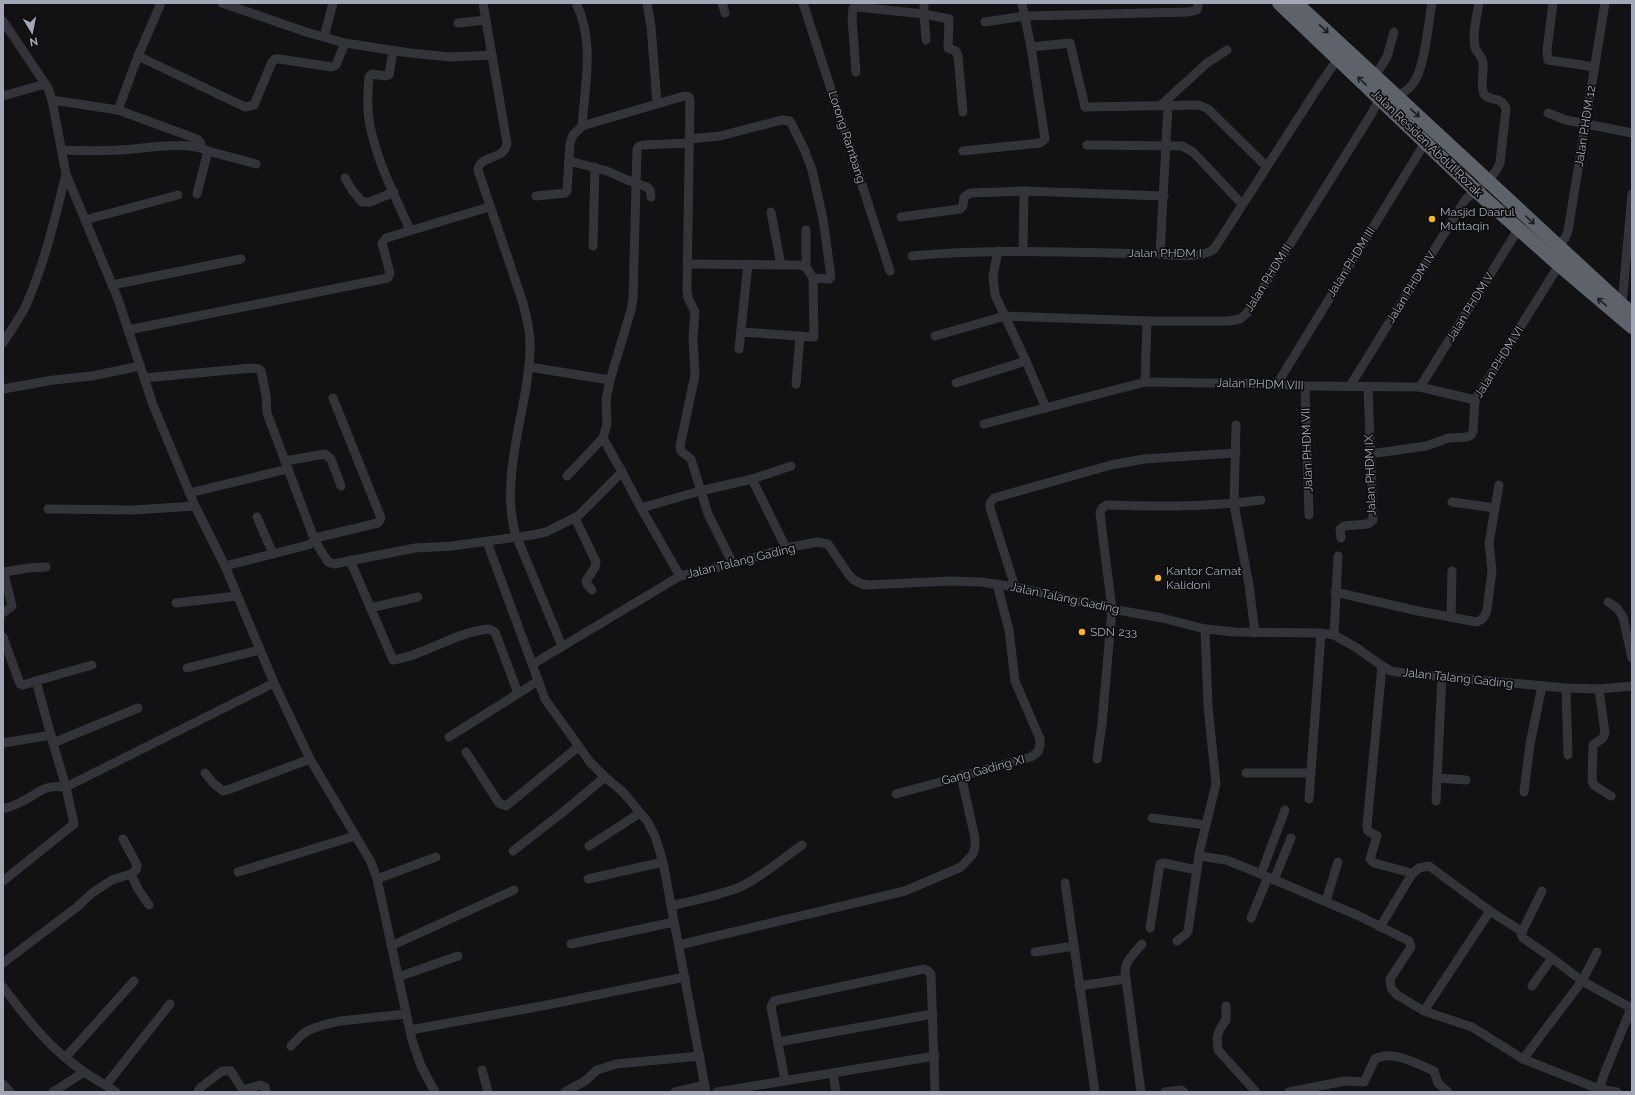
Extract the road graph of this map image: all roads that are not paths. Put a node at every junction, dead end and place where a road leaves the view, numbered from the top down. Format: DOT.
graph roads {
  1 [pos="161,3"];
  2 [pos="222,3"];
  3 [pos="333,3"];
  4 [pos="484,3"];
  5 [pos="576,3"];
  6 [pos="647,3"];
  7 [pos="722,3"];
  8 [pos="803,3"];
  9 [pos="924,3"];
  10 [pos="1022,3"];
  11 [pos="1198,3"];
  12 [pos="1279,3"];
  13 [pos="1296,3"];
  14 [pos="1432,3"];
  15 [pos="1479,3"];
  16 [pos="1553,3"];
  17 [pos="1605,3"];
  18 [pos="725,13"];
  19 [pos="924,14"];
  20 [pos="1025,16"];
  21 [pos="486,20"];
  22 [pos="3,21"];
  23 [pos="985,22"];
  24 [pos="458,23"];
  25 [pos="1394,32"];
  26 [pos="324,37"];
  27 [pos="926,40"];
  28 [pos="345,43"];
  29 [pos="1031,47"];
  30 [pos="1227,50"];
  31 [pos="393,51"];
  32 [pos="492,55"];
  33 [pos="138,56"];
  34 [pos="1338,58"];
  35 [pos="1595,67"];
  36 [pos="856,72"];
  37 [pos="1375,76"];
  38 [pos="45,84"];
  39 [pos="3,96"];
  40 [pos="1397,96"];
  41 [pos="1380,98"];
  42 [pos="52,100"];
  43 [pos="657,103"];
  44 [pos="1164,106"];
  45 [pos="118,110"];
  46 [pos="963,112"];
  47 [pos="1548,113"];
  48 [pos="1586,124"];
  49 [pos="582,126"];
  50 [pos="1632,133"];
  51 [pos="689,141"];
  52 [pos="1426,142"];
  53 [pos="1087,145"];
  54 [pos="1167,145"];
  55 [pos="62,150"];
  56 [pos="205,150"];
  57 [pos="963,151"];
  58 [pos="569,161"];
  59 [pos="256,164"];
  60 [pos="1266,166"];
  61 [pos="595,167"];
  62 [pos="66,174"];
  63 [pos="345,178"];
  64 [pos="1487,181"];
  65 [pos="636,183"];
  66 [pos="1475,190"];
  67 [pos="1024,191"];
  68 [pos="394,192"];
  69 [pos="197,194"];
  70 [pos="1632,194"];
  71 [pos="178,195"];
  72 [pos="536,196"];
  73 [pos="1164,196"];
  74 [pos="651,197"];
  75 [pos="1242,204"];
  76 [pos="489,207"];
  77 [pos="771,212"];
  78 [pos="901,217"];
  79 [pos="85,220"];
  80 [pos="1519,228"];
  81 [pos="410,230"];
  82 [pos="806,230"];
  83 [pos="593,246"];
  84 [pos="1558,246"];
  85 [pos="998,251"];
  86 [pos="1023,251"];
  87 [pos="1160,254"];
  88 [pos="912,256"];
  89 [pos="241,259"];
  90 [pos="688,264"];
  91 [pos="748,264"];
  92 [pos="781,265"];
  93 [pos="1558,265"];
  94 [pos="806,267"];
  95 [pos="890,271"];
  96 [pos="813,278"];
  97 [pos="112,285"];
  98 [pos="1627,309"];
  99 [pos="1005,316"];
  100 [pos="1146,321"];
  101 [pos="1632,327"];
  102 [pos="128,330"];
  103 [pos="741,332"];
  104 [pos="800,336"];
  105 [pos="935,336"];
  106 [pos="3,343"];
  107 [pos="739,349"];
  108 [pos="1026,361"];
  109 [pos="140,366"];
  110 [pos="529,367"];
  111 [pos="144,378"];
  112 [pos="610,380"];
  113 [pos="1145,382"];
  114 [pos="956,383"];
  115 [pos="796,384"];
  116 [pos="1277,384"];
  117 [pos="1305,386"];
  118 [pos="1350,386"];
  119 [pos="1368,386"];
  120 [pos="1420,387"];
  121 [pos="3,389"];
  122 [pos="334,398"];
  123 [pos="1475,400"];
  124 [pos="1046,408"];
  125 [pos="984,424"];
  126 [pos="1236,426"];
  127 [pos="602,438"];
  128 [pos="1236,453"];
  129 [pos="1370,454"];
  130 [pos="286,465"];
  131 [pos="791,466"];
  132 [pos="620,474"];
  133 [pos="567,476"];
  134 [pos="752,479"];
  135 [pos="341,486"];
  136 [pos="1499,486"];
  137 [pos="700,491"];
  138 [pos="189,493"];
  139 [pos="1261,500"];
  140 [pos="1452,502"];
  141 [pos="1234,504"];
  142 [pos="195,506"];
  143 [pos="641,508"];
  144 [pos="1496,508"];
  145 [pos="48,509"];
  146 [pos="1309,515"];
  147 [pos="257,517"];
  148 [pos="575,518"];
  149 [pos="517,537"];
  150 [pos="1341,538"];
  151 [pos="315,541"];
  152 [pos="487,542"];
  153 [pos="786,548"];
  154 [pos="273,554"];
  155 [pos="1338,556"];
  156 [pos="350,560"];
  157 [pos="733,564"];
  158 [pos="225,566"];
  159 [pos="46,568"];
  160 [pos="1452,571"];
  161 [pos="680,576"];
  162 [pos="997,584"];
  163 [pos="1015,587"];
  164 [pos="592,590"];
  165 [pos="1335,592"];
  166 [pos="237,596"];
  167 [pos="418,597"];
  168 [pos="1608,602"];
  169 [pos="176,603"];
  170 [pos="370,608"];
  171 [pos="1112,609"];
  172 [pos="3,613"];
  173 [pos="1451,617"];
  174 [pos="1206,629"];
  175 [pos="1255,633"];
  176 [pos="1321,633"];
  177 [pos="1334,635"];
  178 [pos="3,637"];
  179 [pos="562,646"];
  180 [pos="260,650"];
  181 [pos="1632,658"];
  182 [pos="533,664"];
  183 [pos="92,665"];
  184 [pos="1382,666"];
  185 [pos="187,668"];
  186 [pos="1442,676"];
  187 [pos="36,681"];
  188 [pos="538,681"];
  189 [pos="274,683"];
  190 [pos="1542,686"];
  191 [pos="1632,686"];
  192 [pos="1566,688"];
  193 [pos="1600,689"];
  194 [pos="518,693"];
  195 [pos="138,708"];
  196 [pos="449,737"];
  197 [pos="52,739"];
  198 [pos="3,743"];
  199 [pos="578,747"];
  200 [pos="466,752"];
  201 [pos="1568,755"];
  202 [pos="310,759"];
  203 [pos="1097,759"];
  204 [pos="1246,772"];
  205 [pos="205,773"];
  206 [pos="1311,773"];
  207 [pos="961,776"];
  208 [pos="605,777"];
  209 [pos="1437,778"];
  210 [pos="1466,780"];
  211 [pos="66,788"];
  212 [pos="1524,792"];
  213 [pos="896,794"];
  214 [pos="1610,796"];
  215 [pos="1309,800"];
  216 [pos="1436,801"];
  217 [pos="3,809"];
  218 [pos="1285,810"];
  219 [pos="640,813"];
  220 [pos="1152,818"];
  221 [pos="1206,825"];
  222 [pos="355,836"];
  223 [pos="1291,838"];
  224 [pos="123,839"];
  225 [pos="802,845"];
  226 [pos="590,846"];
  227 [pos="513,851"];
  228 [pos="1199,856"];
  229 [pos="436,858"];
  230 [pos="663,862"];
  231 [pos="1338,862"];
  232 [pos="1197,870"];
  233 [pos="238,872"];
  234 [pos="131,874"];
  235 [pos="1412,874"];
  236 [pos="1268,877"];
  237 [pos="377,879"];
  238 [pos="588,879"];
  239 [pos="3,881"];
  240 [pos="1065,883"];
  241 [pos="514,890"];
  242 [pos="1542,891"];
  243 [pos="1326,901"];
  244 [pos="148,905"];
  245 [pos="671,906"];
  246 [pos="1490,911"];
  247 [pos="1251,918"];
  248 [pos="674,922"];
  249 [pos="1380,927"];
  250 [pos="1150,928"];
  251 [pos="1521,931"];
  252 [pos="1177,941"];
  253 [pos="571,944"];
  254 [pos="679,944"];
  255 [pos="1142,944"];
  256 [pos="391,946"];
  257 [pos="1074,946"];
  258 [pos="1035,952"];
  259 [pos="1598,952"];
  260 [pos="458,956"];
  261 [pos="1552,958"];
  262 [pos="3,963"];
  263 [pos="398,977"];
  264 [pos="685,977"];
  265 [pos="1126,979"];
  266 [pos="134,981"];
  267 [pos="1582,981"];
  268 [pos="1079,986"];
  269 [pos="1532,986"];
  270 [pos="3,987"];
  271 [pos="170,1004"];
  272 [pos="1226,1006"];
  273 [pos="1631,1007"];
  274 [pos="1424,1011"];
  275 [pos="406,1014"];
  276 [pos="933,1014"];
  277 [pos="410,1030"];
  278 [pos="778,1042"];
  279 [pos="291,1046"];
  280 [pos="700,1056"];
  281 [pos="935,1056"];
  282 [pos="65,1058"];
  283 [pos="1523,1059"];
  284 [pos="482,1070"];
  285 [pos="84,1072"];
  286 [pos="833,1073"];
  287 [pos="785,1080"];
  288 [pos="3,1084"];
  289 [pos="106,1085"];
  290 [pos="706,1089"];
  291 [pos="1599,1090"];
  292 [pos="244,1091"];
  293 [pos="10,1092"];
  294 [pos="53,1092"];
  295 [pos="116,1092"];
  296 [pos="198,1092"];
  297 [pos="266,1092"];
  298 [pos="435,1092"];
  299 [pos="488,1092"];
  300 [pos="565,1092"];
  301 [pos="675,1092"];
  302 [pos="717,1092"];
  303 [pos="836,1092"];
  304 [pos="935,1092"];
  305 [pos="1095,1092"];
  306 [pos="1141,1092"];
  307 [pos="1165,1092"];
  308 [pos="1184,1092"];
  309 [pos="1256,1092"];
  310 [pos="1289,1092"];
  311 [pos="1448,1092"];
  312 [pos="1617,1092"];
  1 -- 33 [label="street"];
  2 -- 26 [label="street"];
  3 -- 26 [label="street"];
  4 -- 21 [label="street"];
  5 -- 49 [label="street"];
  6 -- 43 [label="street"];
  7 -- 18 [label="street"];
  8 -- 95 [label="street, Lorong Rambang"];
  9 -- 19 [label="street"];
  10 -- 20 [label="street"];
  11 -- 20 [label="street"];
  12 -- 34 [label="highway, Jalan Residen Abdul Rozak"];
  13 -- 37 [label="highway, Jalan Residen Abdul Rozak, one-way"];
  14 -- 40 [label="street"];
  15 -- 64 [label="street, Jalan PHDM IV"];
  16 -- 35 [label="street"];
  17 -- 35 [label="street, Jalan PHDM 12"];
  19 -- 27 [label="street"];
  19 -- 36 [label="street"];
  19 -- 46 [label="street"];
  20 -- 23 [label="street"];
  20 -- 29 [label="street"];
  21 -- 24 [label="street"];
  21 -- 32 [label="street"];
  22 -- 38 [label="street"];
  25 -- 37 [label="street"];
  26 -- 28 [label="street"];
  28 -- 31 [label="street"];
  28 -- 33 [label="street"];
  29 -- 44 [label="street"];
  29 -- 57 [label="street"];
  30 -- 44 [label="street"];
  31 -- 32 [label="street"];
  31 -- 68 [label="street"];
  32 -- 76 [label="street"];
  33 -- 45 [label="street"];
  41 -- 34 [label="highway, Jalan Residen Abdul Rozak, one-way"];
  34 -- 60 [label="street, Jalan PHDM I"];
  35 -- 48 [label="street, Jalan PHDM 12"];
  37 -- 40 [label="highway, Jalan Residen Abdul Rozak"];
  38 -- 39 [label="street"];
  38 -- 42 [label="street"];
  40 -- 64 [label="highway, Jalan Residen Abdul Rozak, one-way"];
  41 -- 52 [label="highway, Jalan Residen Abdul Rozak"];
  41 -- 100 [label="street, Jalan PHDM II"];
  42 -- 45 [label="street"];
  42 -- 55 [label="street"];
  43 -- 49 [label="street"];
  43 -- 51 [label="street"];
  44 -- 54 [label="street"];
  44 -- 60 [label="street"];
  45 -- 56 [label="street"];
  47 -- 48 [label="street"];
  48 -- 50 [label="street"];
  48 -- 84 [label="street, Jalan PHDM 12"];
  49 -- 58 [label="street"];
  51 -- 65 [label="street"];
  51 -- 90 [label="street"];
  51 -- 96 [label="street"];
  52 -- 66 [label="highway, Jalan Residen Abdul Rozak"];
  52 -- 116 [label="street, Jalan PHDM III"];
  53 -- 54 [label="street"];
  54 -- 73 [label="street"];
  54 -- 75 [label="street"];
  55 -- 56 [label="street"];
  55 -- 62 [label="street"];
  56 -- 59 [label="street"];
  56 -- 69 [label="street"];
  58 -- 61 [label="street"];
  58 -- 72 [label="street"];
  60 -- 75 [label="street, Jalan PHDM I"];
  61 -- 65 [label="street"];
  61 -- 83 [label="street"];
  62 -- 79 [label="street"];
  62 -- 106 [label="street"];
  63 -- 68 [label="street"];
  64 -- 66 [label="street, Jalan PHDM IV"];
  64 -- 84 [label="highway, Jalan Residen Abdul Rozak, one-way"];
  65 -- 74 [label="street"];
  65 -- 112 [label="street"];
  66 -- 80 [label="highway, Jalan Residen Abdul Rozak"];
  66 -- 118 [label="street, Jalan PHDM IV"];
  67 -- 73 [label="street"];
  67 -- 78 [label="street"];
  67 -- 86 [label="street"];
  68 -- 81 [label="street"];
  70 -- 98 [label="street"];
  71 -- 79 [label="street"];
  73 -- 87 [label="street"];
  75 -- 87 [label="street, Jalan PHDM I"];
  76 -- 81 [label="street"];
  76 -- 110 [label="street"];
  77 -- 92 [label="street"];
  79 -- 97 [label="street"];
  80 -- 93 [label="highway, Jalan Residen Abdul Rozak"];
  80 -- 120 [label="street, Jalan PHDM V"];
  81 -- 102 [label="street"];
  82 -- 94 [label="street"];
  84 -- 98 [label="highway, Jalan Residen Abdul Rozak"];
  85 -- 86 [label="street, Jalan PHDM I"];
  85 -- 88 [label="street, Jalan PHDM I"];
  85 -- 99 [label="street"];
  86 -- 87 [label="street, Jalan PHDM I"];
  89 -- 97 [label="street"];
  90 -- 91 [label="street"];
  90 -- 137 [label="street"];
  91 -- 92 [label="street"];
  91 -- 103 [label="street"];
  92 -- 94 [label="street"];
  101 -- 93 [label="highway, Jalan Residen Abdul Rozak, one-way"];
  93 -- 123 [label="street, Jalan PHDM VI"];
  94 -- 96 [label="street"];
  96 -- 104 [label="street"];
  97 -- 102 [label="street"];
  99 -- 100 [label="street, Jalan PHDM II"];
  99 -- 105 [label="street, Jalan PHDM II"];
  99 -- 108 [label="street"];
  100 -- 113 [label="street"];
  102 -- 109 [label="street"];
  103 -- 104 [label="street"];
  103 -- 107 [label="street"];
  104 -- 115 [label="street"];
  108 -- 114 [label="street"];
  108 -- 124 [label="street"];
  109 -- 111 [label="street"];
  109 -- 121 [label="street"];
  110 -- 112 [label="street"];
  110 -- 149 [label="street"];
  111 -- 130 [label="street"];
  111 -- 138 [label="street"];
  112 -- 127 [label="street"];
  113 -- 116 [label="street, Jalan PHDM VIII"];
  113 -- 124 [label="street, Jalan PHDM VIII"];
  116 -- 117 [label="street, Jalan PHDM VIII"];
  117 -- 118 [label="street, Jalan PHDM VIII"];
  117 -- 146 [label="street, Jalan PHDM VII"];
  118 -- 119 [label="street, Jalan PHDM VIII"];
  119 -- 120 [label="street, Jalan PHDM VIII"];
  119 -- 129 [label="street, Jalan PHDM IX"];
  120 -- 123 [label="street, Jalan PHDM VIII"];
  122 -- 151 [label="street"];
  123 -- 129 [label="street, Jalan PHDM VI"];
  124 -- 125 [label="street, Jalan PHDM VIII"];
  126 -- 128 [label="street"];
  127 -- 132 [label="street"];
  127 -- 133 [label="street"];
  128 -- 141 [label="street"];
  128 -- 163 [label="street"];
  129 -- 150 [label="street, Jalan PHDM IX"];
  130 -- 135 [label="street"];
  130 -- 138 [label="street"];
  130 -- 151 [label="street"];
  131 -- 134 [label="street"];
  132 -- 143 [label="street"];
  132 -- 148 [label="street"];
  134 -- 137 [label="street"];
  134 -- 153 [label="street"];
  136 -- 144 [label="street"];
  137 -- 143 [label="street"];
  137 -- 157 [label="street"];
  138 -- 142 [label="street"];
  139 -- 141 [label="street"];
  140 -- 144 [label="street"];
  141 -- 171 [label="street"];
  141 -- 175 [label="street"];
  142 -- 145 [label="street"];
  142 -- 158 [label="street"];
  143 -- 161 [label="street"];
  144 -- 173 [label="street"];
  147 -- 154 [label="street"];
  148 -- 149 [label="street"];
  148 -- 164 [label="street"];
  149 -- 152 [label="street"];
  149 -- 179 [label="street"];
  151 -- 154 [label="street"];
  151 -- 156 [label="street"];
  152 -- 156 [label="street"];
  152 -- 182 [label="street"];
  153 -- 157 [label="street, Jalan Talang Gading"];
  153 -- 162 [label="street, Jalan Talang Gading"];
  154 -- 158 [label="street"];
  155 -- 165 [label="street"];
  156 -- 170 [label="street"];
  157 -- 161 [label="street, Jalan Talang Gading"];
  158 -- 166 [label="street"];
  159 -- 172 [label="street"];
  160 -- 173 [label="street"];
  161 -- 179 [label="street, Jalan Talang Gading"];
  162 -- 163 [label="street, Jalan Talang Gading"];
  162 -- 207 [label="street, Gang Gading XI"];
  163 -- 171 [label="street, Jalan Talang Gading"];
  165 -- 173 [label="street"];
  165 -- 177 [label="street"];
  166 -- 169 [label="street"];
  166 -- 180 [label="street"];
  167 -- 170 [label="street"];
  168 -- 181 [label="street"];
  170 -- 194 [label="street"];
  171 -- 174 [label="street, Jalan Talang Gading"];
  171 -- 203 [label="street"];
  174 -- 175 [label="street, Jalan Talang Gading"];
  174 -- 221 [label="street"];
  175 -- 176 [label="street, Jalan Talang Gading"];
  176 -- 177 [label="street, Jalan Talang Gading"];
  176 -- 206 [label="street"];
  177 -- 184 [label="street, Jalan Talang Gading"];
  178 -- 187 [label="street"];
  179 -- 182 [label="street, Jalan Talang Gading"];
  180 -- 185 [label="street"];
  180 -- 189 [label="street"];
  182 -- 188 [label="street"];
  183 -- 187 [label="street"];
  184 -- 186 [label="street, Jalan Talang Gading"];
  184 -- 235 [label="street"];
  186 -- 190 [label="street, Jalan Talang Gading"];
  186 -- 209 [label="street"];
  187 -- 197 [label="street"];
  188 -- 194 [label="street"];
  188 -- 199 [label="street"];
  189 -- 202 [label="street"];
  189 -- 211 [label="street"];
  190 -- 192 [label="street, Jalan Talang Gading"];
  190 -- 212 [label="street"];
  191 -- 193 [label="street, Jalan Talang Gading"];
  192 -- 193 [label="street, Jalan Talang Gading"];
  192 -- 201 [label="street"];
  193 -- 214 [label="street"];
  194 -- 196 [label="street"];
  195 -- 197 [label="street"];
  197 -- 198 [label="street"];
  197 -- 211 [label="street"];
  199 -- 200 [label="street"];
  199 -- 208 [label="street"];
  202 -- 205 [label="street"];
  202 -- 222 [label="street"];
  204 -- 206 [label="street"];
  206 -- 215 [label="street"];
  207 -- 213 [label="street, Gang Gading XI"];
  207 -- 254 [label="street"];
  208 -- 219 [label="street"];
  208 -- 227 [label="street"];
  209 -- 210 [label="street"];
  209 -- 216 [label="street"];
  211 -- 217 [label="street"];
  211 -- 239 [label="street"];
  218 -- 236 [label="street"];
  219 -- 226 [label="street"];
  219 -- 230 [label="street"];
  220 -- 221 [label="street"];
  221 -- 228 [label="street"];
  222 -- 233 [label="street"];
  222 -- 237 [label="street"];
  223 -- 236 [label="street"];
  224 -- 234 [label="street"];
  225 -- 245 [label="street"];
  228 -- 232 [label="street"];
  228 -- 236 [label="street"];
  229 -- 237 [label="street"];
  230 -- 238 [label="street"];
  230 -- 245 [label="street"];
  231 -- 243 [label="street"];
  232 -- 250 [label="street"];
  232 -- 252 [label="street"];
  234 -- 244 [label="street"];
  234 -- 262 [label="street"];
  235 -- 246 [label="street"];
  235 -- 249 [label="street"];
  236 -- 243 [label="street"];
  236 -- 247 [label="street"];
  237 -- 256 [label="street"];
  240 -- 257 [label="street"];
  241 -- 256 [label="street"];
  242 -- 251 [label="street"];
  243 -- 249 [label="street"];
  245 -- 248 [label="street"];
  246 -- 251 [label="street"];
  246 -- 274 [label="street"];
  248 -- 253 [label="street"];
  248 -- 254 [label="street"];
  249 -- 274 [label="street"];
  251 -- 261 [label="street"];
  254 -- 264 [label="street"];
  255 -- 265 [label="street"];
  256 -- 263 [label="street"];
  257 -- 258 [label="street"];
  257 -- 268 [label="street"];
  259 -- 267 [label="street"];
  260 -- 263 [label="street"];
  261 -- 267 [label="street"];
  261 -- 269 [label="street"];
  263 -- 275 [label="street"];
  264 -- 277 [label="street"];
  264 -- 280 [label="street"];
  265 -- 268 [label="street"];
  265 -- 306 [label="street"];
  266 -- 282 [label="street"];
  267 -- 273 [label="street"];
  267 -- 283 [label="street"];
  268 -- 305 [label="street"];
  270 -- 282 [label="street"];
  271 -- 289 [label="street"];
  272 -- 309 [label="street"];
  273 -- 291 [label="street"];
  274 -- 283 [label="street"];
  275 -- 277 [label="street"];
  275 -- 279 [label="street"];
  276 -- 278 [label="street"];
  276 -- 278 [label="street"];
  276 -- 281 [label="street"];
  277 -- 298 [label="street"];
  278 -- 287 [label="street"];
  280 -- 290 [label="street"];
  280 -- 300 [label="street"];
  281 -- 286 [label="street"];
  281 -- 304 [label="street"];
  282 -- 285 [label="street"];
  283 -- 291 [label="street"];
  284 -- 299 [label="street"];
  285 -- 289 [label="street"];
  285 -- 294 [label="street"];
  286 -- 287 [label="street"];
  286 -- 303 [label="street"];
  287 -- 302 [label="street"];
  288 -- 293 [label="street"];
  289 -- 295 [label="street"];
  290 -- 301 [label="street"];
  291 -- 312 [label="street"];
  292 -- 296 [label="street"];
  292 -- 297 [label="street"];
  307 -- 308 [label="street"];
  310 -- 311 [label="street"];
}
